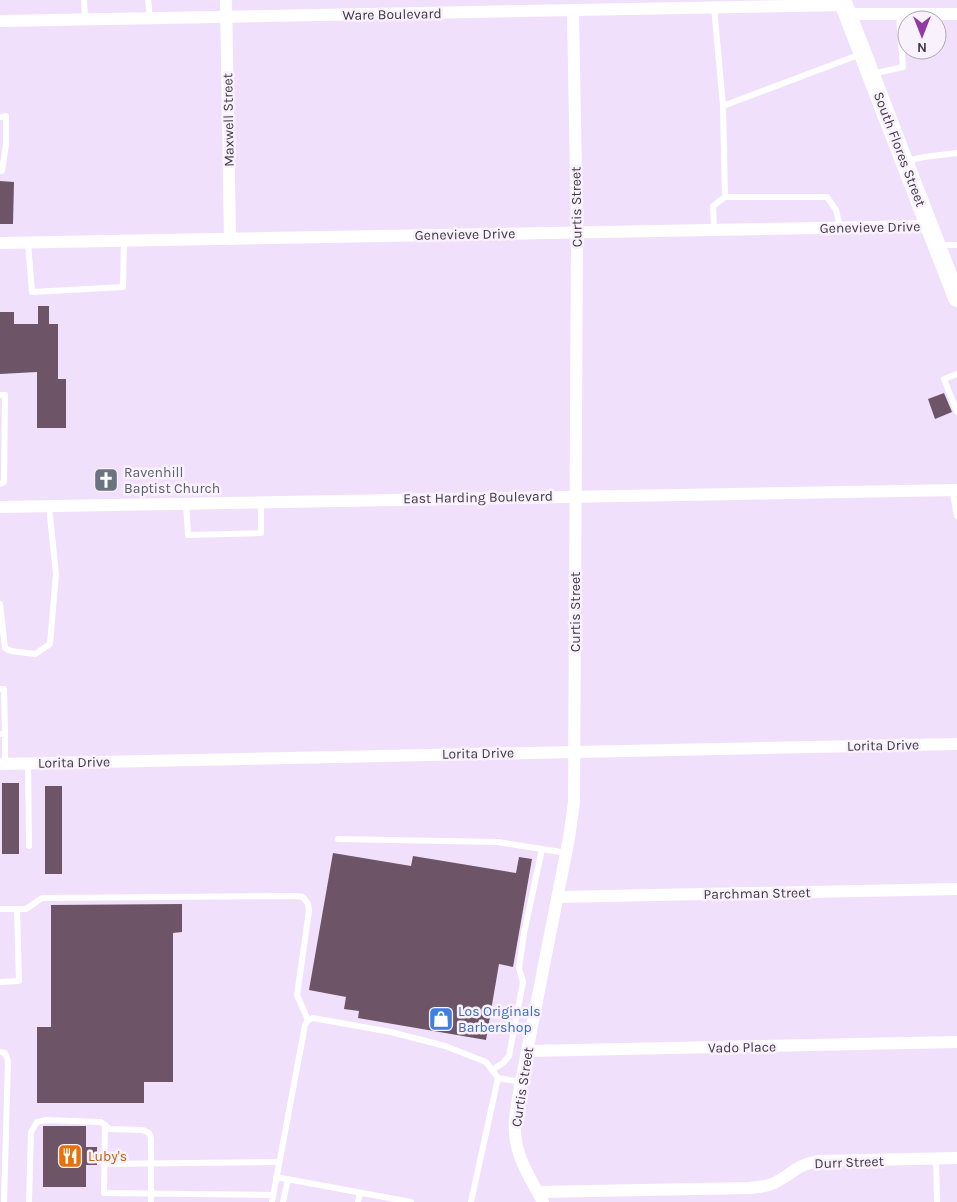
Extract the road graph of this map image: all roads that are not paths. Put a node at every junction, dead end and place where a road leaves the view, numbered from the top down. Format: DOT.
graph roads {
  1 [pos="84,0"];
  2 [pos="148,0"];
  3 [pos="226,0"];
  4 [pos="844,6"];
  5 [pos="714,8"];
  6 [pos="573,11"];
  7 [pos="897,14"];
  8 [pos="226,16"];
  9 [pos="150,18"];
  10 [pos="85,19"];
  11 [pos="0,21"];
  12 [pos="862,53"];
  13 [pos="903,60"];
  14 [pos="871,75"];
  15 [pos="723,106"];
  16 [pos="0,117"];
  17 [pos="3,144"];
  18 [pos="957,153"];
  19 [pos="905,162"];
  20 [pos="0,171"];
  21 [pos="725,197"];
  22 [pos="930,226"];
  23 [pos="840,227"];
  24 [pos="714,229"];
  25 [pos="577,232"];
  26 [pos="230,239"];
  27 [pos="124,241"];
  28 [pos="0,243"];
  29 [pos="28,243"];
  30 [pos="937,245"];
  31 [pos="957,245"];
  32 [pos="957,298"];
  33 [pos="957,374"];
  34 [pos="0,396"];
  35 [pos="957,412"];
  36 [pos="0,484"];
  37 [pos="955,490"];
  38 [pos="576,495"];
  39 [pos="261,502"];
  40 [pos="186,503"];
  41 [pos="49,506"];
  42 [pos="0,507"];
  43 [pos="957,516"];
  44 [pos="0,604"];
  45 [pos="2,648"];
  46 [pos="0,689"];
  47 [pos="2,734"];
  48 [pos="957,744"];
  49 [pos="574,751"];
  50 [pos="28,763"];
  51 [pos="3,764"];
  52 [pos="338,840"];
  53 [pos="29,846"];
  54 [pos="542,849"];
  55 [pos="566,853"];
  56 [pos="957,889"];
  57 [pos="558,897"];
  58 [pos="0,909"];
  59 [pos="17,909"];
  60 [pos="0,982"];
  61 [pos="308,1020"];
  62 [pos="957,1042"];
  63 [pos="528,1051"];
  64 [pos="0,1052"];
  65 [pos="492,1070"];
  66 [pos="498,1078"];
  67 [pos="521,1082"];
  68 [pos="105,1125"];
  69 [pos="936,1158"];
  70 [pos="957,1158"];
  71 [pos="151,1162"];
  72 [pos="278,1162"];
  73 [pos="104,1164"];
  74 [pos="276,1177"];
  75 [pos="2,1178"];
  76 [pos="288,1179"];
  77 [pos="151,1192"];
  78 [pos="360,1193"];
  79 [pos="273,1195"];
  80 [pos="541,1197"];
  81 [pos="387,1200"];
  82 [pos="4,1202"];
  83 [pos="29,1202"];
  84 [pos="151,1202"];
  85 [pos="272,1202"];
  86 [pos="283,1202"];
  87 [pos="358,1202"];
  88 [pos="411,1202"];
  89 [pos="472,1202"];
  90 [pos="937,1202"];
  1 -- 10 [label="lane"];
  2 -- 9 [label="lane"];
  3 -- 8 [label="street, Maxwell Street"];
  4 -- 5 [label="street, Ware Boulevard"];
  4 -- 7 [label="street, Ware Boulevard"];
  4 -- 12 [label="main road, South Flores Street"];
  5 -- 6 [label="street, Ware Boulevard"];
  5 -- 15 [label="lane"];
  6 -- 8 [label="street, Ware Boulevard"];
  6 -- 25 [label="street, Curtis Street"];
  8 -- 9 [label="street, Ware Boulevard"];
  8 -- 26 [label="street, Maxwell Street"];
  9 -- 10 [label="street, Ware Boulevard"];
  10 -- 11 [label="street, Ware Boulevard"];
  12 -- 14 [label="main road, South Flores Street"];
  12 -- 15 [label="lane"];
  13 -- 14 [label="lane"];
  14 -- 19 [label="main road, South Flores Street"];
  15 -- 21 [label="lane"];
  16 -- 17 [label="lane"];
  17 -- 20 [label="lane"];
  18 -- 19 [label="lane"];
  19 -- 22 [label="main road, South Flores Street"];
  21 -- 23 [label="lane"];
  21 -- 24 [label="lane"];
  22 -- 23 [label="street, Genevieve Drive"];
  22 -- 30 [label="main road, South Flores Street"];
  23 -- 24 [label="street, Genevieve Drive"];
  24 -- 25 [label="street, Genevieve Drive"];
  25 -- 26 [label="street, Genevieve Drive"];
  25 -- 38 [label="street, Curtis Street"];
  26 -- 27 [label="street, Genevieve Drive"];
  27 -- 29 [label="street, Genevieve Drive"];
  27 -- 29 [label="lane"];
  28 -- 29 [label="street, Genevieve Drive"];
  30 -- 31 [label="lane"];
  30 -- 32 [label="main road, South Flores Street"];
  33 -- 35 [label="lane"];
  34 -- 36 [label="lane"];
  37 -- 38 [label="street, East Harding Boulevard"];
  37 -- 43 [label="lane"];
  38 -- 39 [label="street, East Harding Boulevard"];
  38 -- 49 [label="street, Curtis Street"];
  39 -- 40 [label="street, East Harding Boulevard"];
  39 -- 40 [label="lane"];
  40 -- 41 [label="street, East Harding Boulevard"];
  41 -- 42 [label="street, East Harding Boulevard"];
  41 -- 45 [label="lane"];
  44 -- 45 [label="lane"];
  46 -- 47 [label="lane"];
  47 -- 51 [label="lane"];
  48 -- 49 [label="street, Lorita Drive"];
  49 -- 50 [label="street, Lorita Drive"];
  49 -- 55 [label="street, Curtis Street"];
  50 -- 51 [label="street, Lorita Drive"];
  50 -- 53 [label="lane"];
  52 -- 54 [label="lane"];
  54 -- 55 [label="lane"];
  54 -- 65 [label="lane"];
  55 -- 57 [label="street, Curtis Street"];
  56 -- 57 [label="street, Parchman Street"];
  57 -- 63 [label="street, Curtis Street"];
  58 -- 59 [label="lane"];
  59 -- 60 [label="lane"];
  59 -- 61 [label="lane"];
  61 -- 65 [label="lane"];
  61 -- 72 [label="lane"];
  62 -- 63 [label="street, Vado Place"];
  63 -- 67 [label="street, Curtis Street"];
  64 -- 75 [label="lane"];
  65 -- 66 [label="lane"];
  66 -- 67 [label="lane"];
  66 -- 89 [label="lane"];
  67 -- 80 [label="street, Curtis Street"];
  68 -- 71 [label="lane"];
  68 -- 73 [label="lane"];
  68 -- 83 [label="lane"];
  69 -- 70 [label="street, Durr Street"];
  69 -- 80 [label="street, Durr Street"];
  69 -- 90 [label="lane"];
  71 -- 72 [label="lane"];
  71 -- 73 [label="lane"];
  71 -- 77 [label="lane"];
  72 -- 74 [label="lane"];
  73 -- 77 [label="lane"];
  74 -- 76 [label="lane"];
  74 -- 79 [label="lane"];
  75 -- 82 [label="lane"];
  76 -- 78 [label="lane"];
  76 -- 86 [label="lane"];
  77 -- 79 [label="lane"];
  77 -- 84 [label="lane"];
  78 -- 81 [label="lane"];
  78 -- 87 [label="lane"];
  79 -- 85 [label="lane"];
  81 -- 88 [label="lane"];
}
